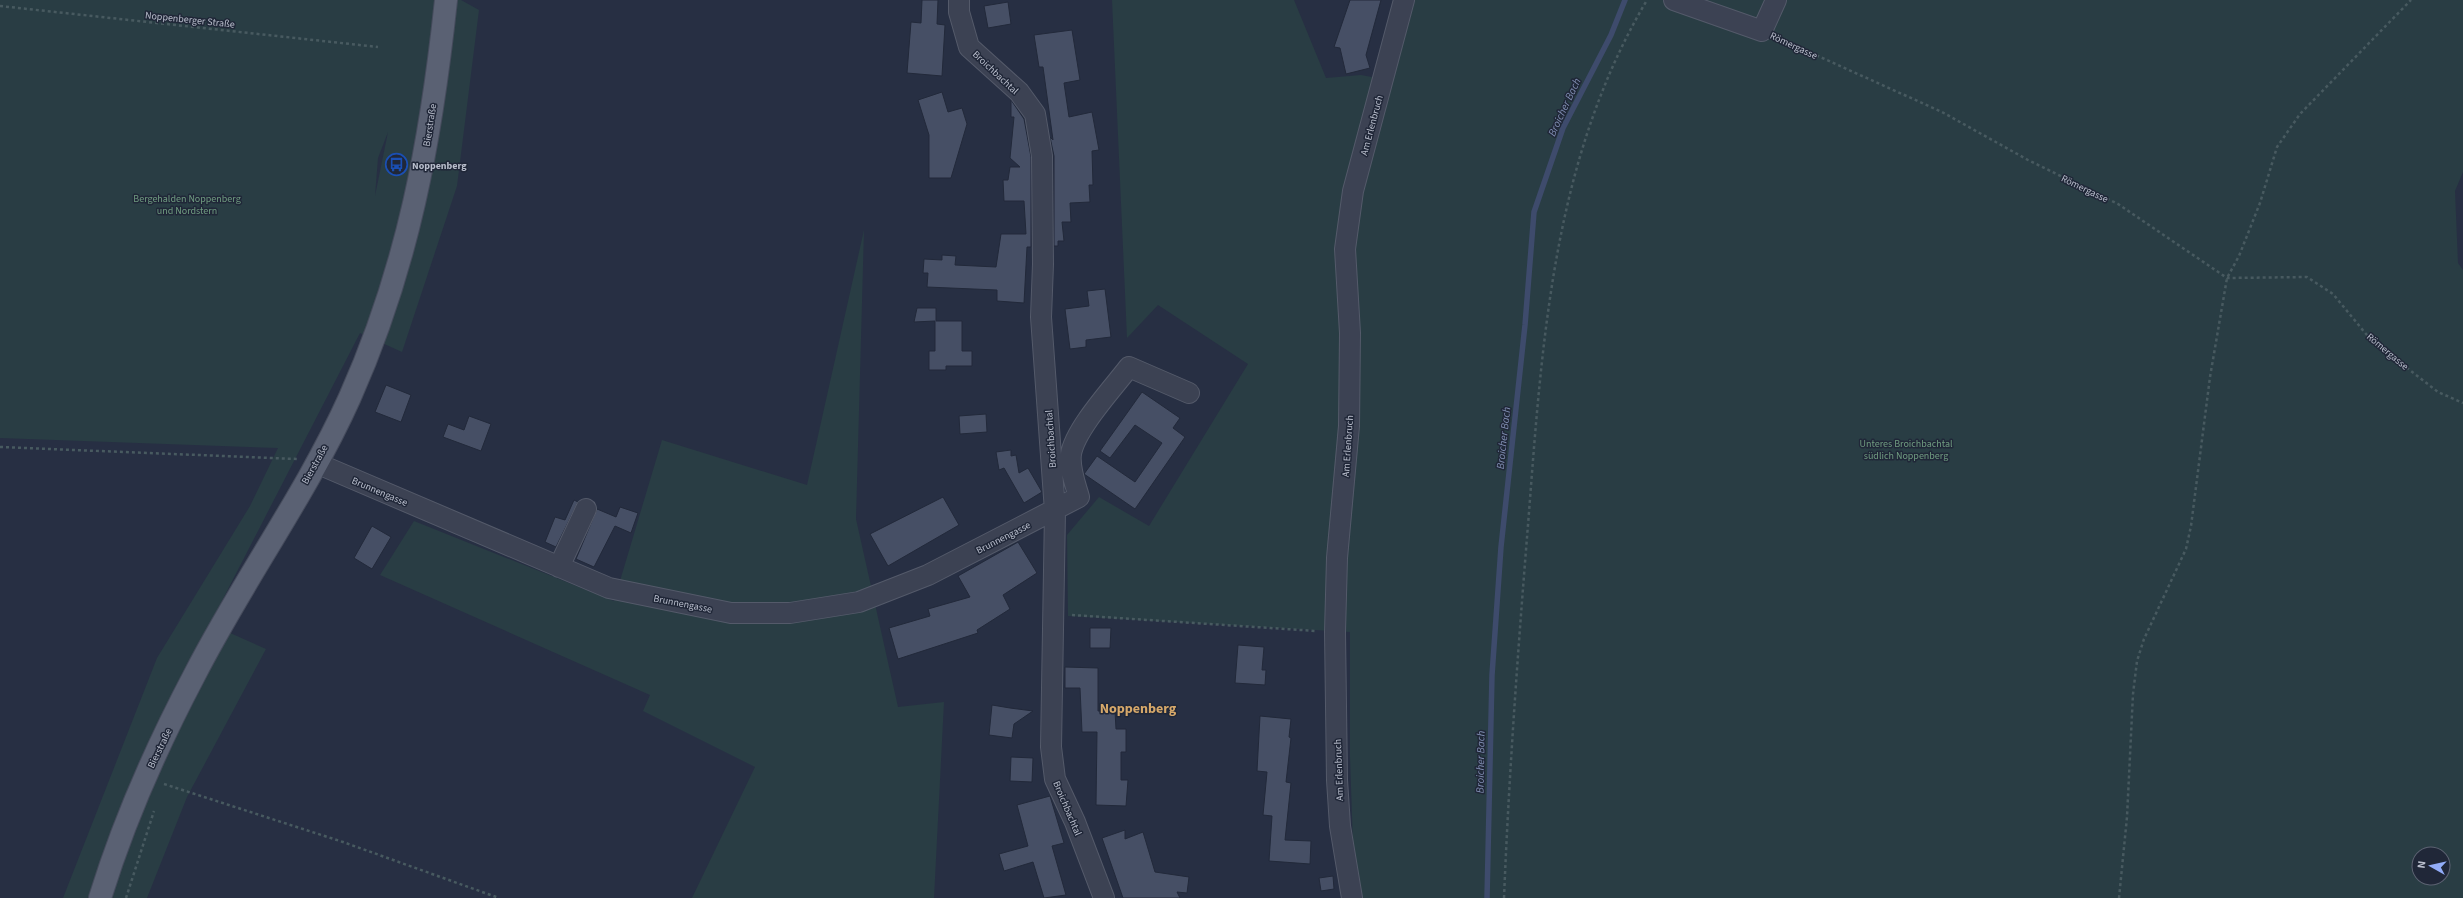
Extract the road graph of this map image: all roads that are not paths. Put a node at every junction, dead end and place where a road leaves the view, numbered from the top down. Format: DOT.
graph roads {
  1 [pos="446,0"];
  2 [pos="959,0"];
  3 [pos="1404,0"];
  4 [pos="1674,0"];
  5 [pos="1776,0"];
  6 [pos="1189,394"];
  7 [pos="316,463"];
  8 [pos="586,509"];
  9 [pos="1055,511"];
  10 [pos="559,567"];
  11 [pos="100,898"];
  12 [pos="1104,898"];
  13 [pos="1352,898"];
  1 -- 7 [label="main road, Bierstraße"];
  2 -- 9 [label="street, Broichbachtal"];
  3 -- 13 [label="street, Am Erlenbruch"];
  4 -- 5 [label="street, Römergasse"];
  6 -- 9 [label="street, Brunnengasse"];
  7 -- 10 [label="street, Brunnengasse"];
  7 -- 11 [label="main road, Bierstraße"];
  8 -- 10 [label="street"];
  9 -- 10 [label="street, Brunnengasse"];
  9 -- 12 [label="street, Broichbachtal"];
}
